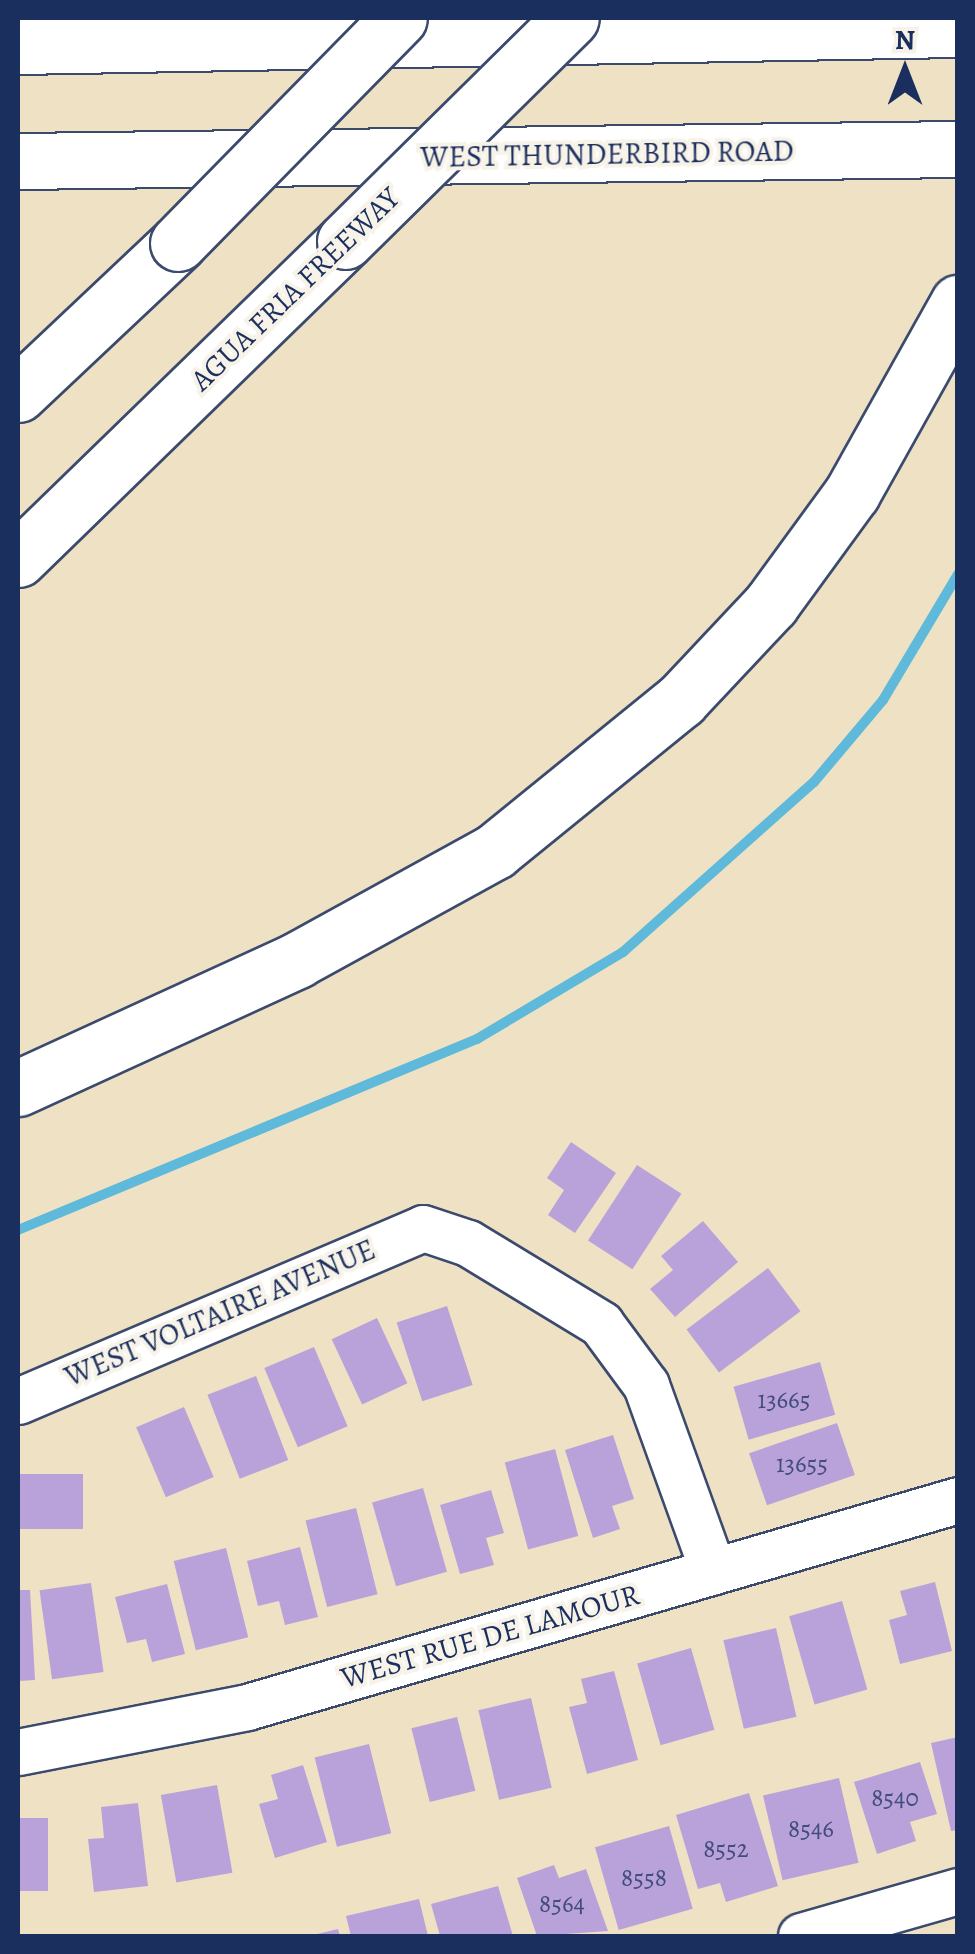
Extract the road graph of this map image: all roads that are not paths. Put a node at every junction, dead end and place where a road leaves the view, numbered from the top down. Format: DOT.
graph roads {
  1 [pos="399,18"];
  2 [pos="572,18"];
  3 [pos="958,29"];
  4 [pos="18,46"];
  5 [pos="958,149"];
  6 [pos="18,161"];
  7 [pos="958,302"];
  8 [pos="18,394"];
  9 [pos="18,559"];
  10 [pos="18,1088"];
  11 [pos="18,1401"];
  12 [pos="958,1500"];
  13 [pos="713,1570"];
  14 [pos="18,1752"];
  15 [pos="958,1891"];
  16 [pos="801,1936"];
  1 -- 8 [label="main road, bridge"];
  2 -- 9 [label="main road, AGUA FRIA FREEWAY, bridge"];
  3 -- 4 [label="main road"];
  5 -- 6 [label="main road, WEST THUNDERBIRD ROAD"];
  7 -- 10 [label="main road"];
  11 -- 13 [label="street, WEST VOLTAIRE AVENUE"];
  12 -- 13 [label="street, WEST RUE DE LAMOUR"];
  13 -- 14 [label="street, WEST RUE DE LAMOUR"];
  15 -- 16 [label="street"];
}
